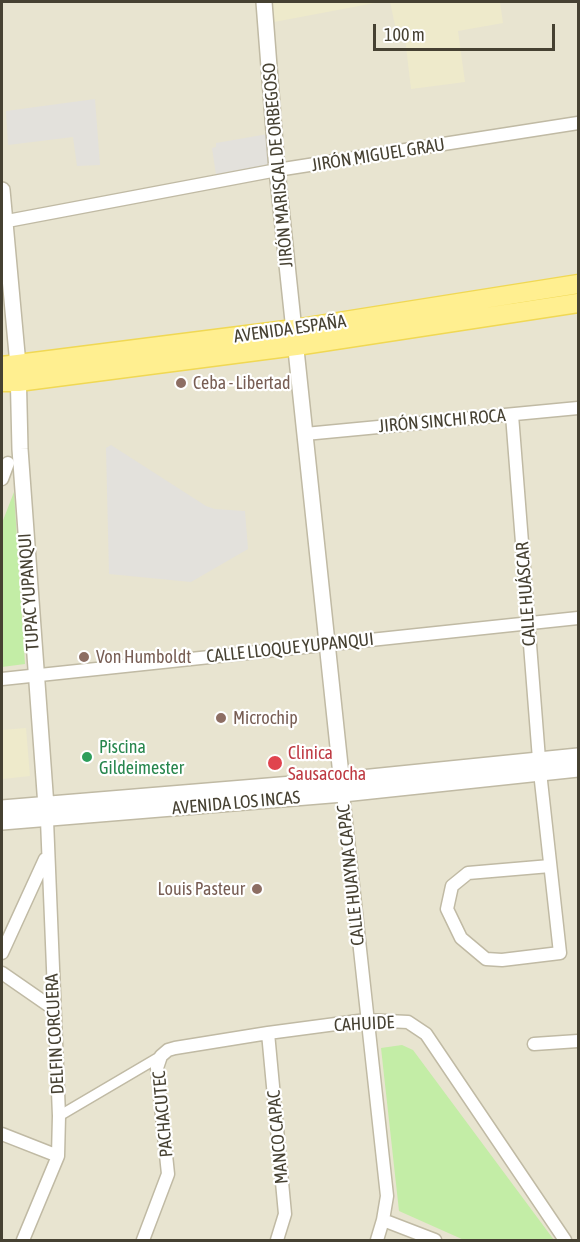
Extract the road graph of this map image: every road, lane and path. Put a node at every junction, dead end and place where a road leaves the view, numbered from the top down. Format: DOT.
graph roads {
  1 [pos="264,2"];
  2 [pos="579,123"];
  3 [pos="277,170"];
  4 [pos="2,190"];
  5 [pos="2,222"];
  6 [pos="579,284"];
  7 [pos="579,303"];
  8 [pos="295,338"];
  9 [pos="10,374"];
  10 [pos="579,408"];
  11 [pos="512,415"];
  12 [pos="305,434"];
  13 [pos="8,463"];
  14 [pos="2,479"];
  15 [pos="579,618"];
  16 [pos="528,623"];
  17 [pos="327,644"];
  18 [pos="35,676"];
  19 [pos="2,679"];
  20 [pos="579,756"];
  21 [pos="539,766"];
  22 [pos="579,769"];
  23 [pos="342,787"];
  24 [pos="2,808"];
  25 [pos="46,813"];
  26 [pos="2,822"];
  27 [pos="47,855"];
  28 [pos="550,866"];
  29 [pos="2,953"];
  30 [pos="2,973"];
  31 [pos="54,1009"];
  32 [pos="366,1020"];
  33 [pos="268,1033"];
  34 [pos="579,1041"];
  35 [pos="534,1044"];
  36 [pos="161,1056"];
  37 [pos="59,1116"];
  38 [pos="2,1134"];
  39 [pos="58,1156"];
  40 [pos="383,1221"];
  41 [pos="23,1240"];
  42 [pos="145,1240"];
  43 [pos="277,1240"];
  44 [pos="377,1240"];
  45 [pos="435,1240"];
  46 [pos="565,1240"];
  1 -- 3 [label="street, JIRÓN MARISCAL DE ORBEGOSO"];
  2 -- 3 [label="street, JIRÓN MIGUEL GRAU"];
  3 -- 5 [label="street, JIRÓN MIGUEL GRAU"];
  3 -- 8 [label="street, JIRÓN MARISCAL DE ORBEGOSO"];
  4 -- 5 [label="street, TUPAC YUPANQUI"];
  5 -- 9 [label="street, TUPAC YUPANQUI"];
  6 -- 8 [label="main road, AVENIDA ESPAÑA"];
  7 -- 8 [label="main road, AVENIDA ESPAÑA"];
  8 -- 9 [label="main road, AVENIDA ESPAÑA"];
  8 -- 12 [label="street, CALLE HUAYNA CAPAC"];
  9 -- 18 [label="street, TUPAC YUPANQUI"];
  10 -- 11 [label="street, JIRÓN SINCHI ROCA"];
  11 -- 12 [label="street, JIRÓN SINCHI ROCA"];
  11 -- 16 [label="street, CALLE HUÁSCAR"];
  12 -- 17 [label="street, CALLE HUAYNA CAPAC"];
  13 -- 14 [label="street"];
  15 -- 16 [label="street, CALLE LLOQUE YUPANQUI"];
  16 -- 17 [label="street, CALLE LLOQUE YUPANQUI"];
  16 -- 21 [label="street, CALLE HUÁSCAR"];
  17 -- 18 [label="street, CALLE LLOQUE YUPANQUI"];
  17 -- 23 [label="street, CALLE HUAYNA CAPAC"];
  18 -- 19 [label="street, CALLE LLOQUE YUPANQUI"];
  18 -- 25 [label="street, TUPAC YUPANQUI"];
  20 -- 21 [label="street, AVENIDA LOS INCAS"];
  21 -- 22 [label="street, AVENIDA LOS INCAS"];
  21 -- 23 [label="street, AVENIDA LOS INCAS"];
  21 -- 28 [label="street, CALLE HUÁSCAR"];
  23 -- 25 [label="street, AVENIDA LOS INCAS"];
  23 -- 32 [label="street, CALLE HUAYNA CAPAC"];
  24 -- 25 [label="street, AVENIDA LOS INCAS"];
  25 -- 26 [label="street, AVENIDA LOS INCAS"];
  25 -- 27 [label="street, DELFIN CORCUERA"];
  27 -- 29 [label="street"];
  27 -- 31 [label="street, DELFIN CORCUERA"];
  28 -- 28 [label="street, CALLE HUÁSCAR"];
  30 -- 31 [label="street"];
  31 -- 37 [label="street, DELFIN CORCUERA"];
  32 -- 33 [label="street, CAHUIDE"];
  32 -- 40 [label="street, CALLE HUAYNA CAPAC"];
  32 -- 46 [label="street, CAHUIDE"];
  33 -- 36 [label="street, CAHUIDE"];
  33 -- 43 [label="street, MANCO CAPAC"];
  34 -- 35 [label="street"];
  36 -- 37 [label="street"];
  36 -- 42 [label="street, PACHACUTEC"];
  37 -- 39 [label="street, DELFIN CORCUERA"];
  38 -- 39 [label="street"];
  39 -- 41 [label="street, DELFIN CORCUERA"];
  40 -- 44 [label="street, CALLE HUAYNA CAPAC"];
  40 -- 45 [label="street"];
}
